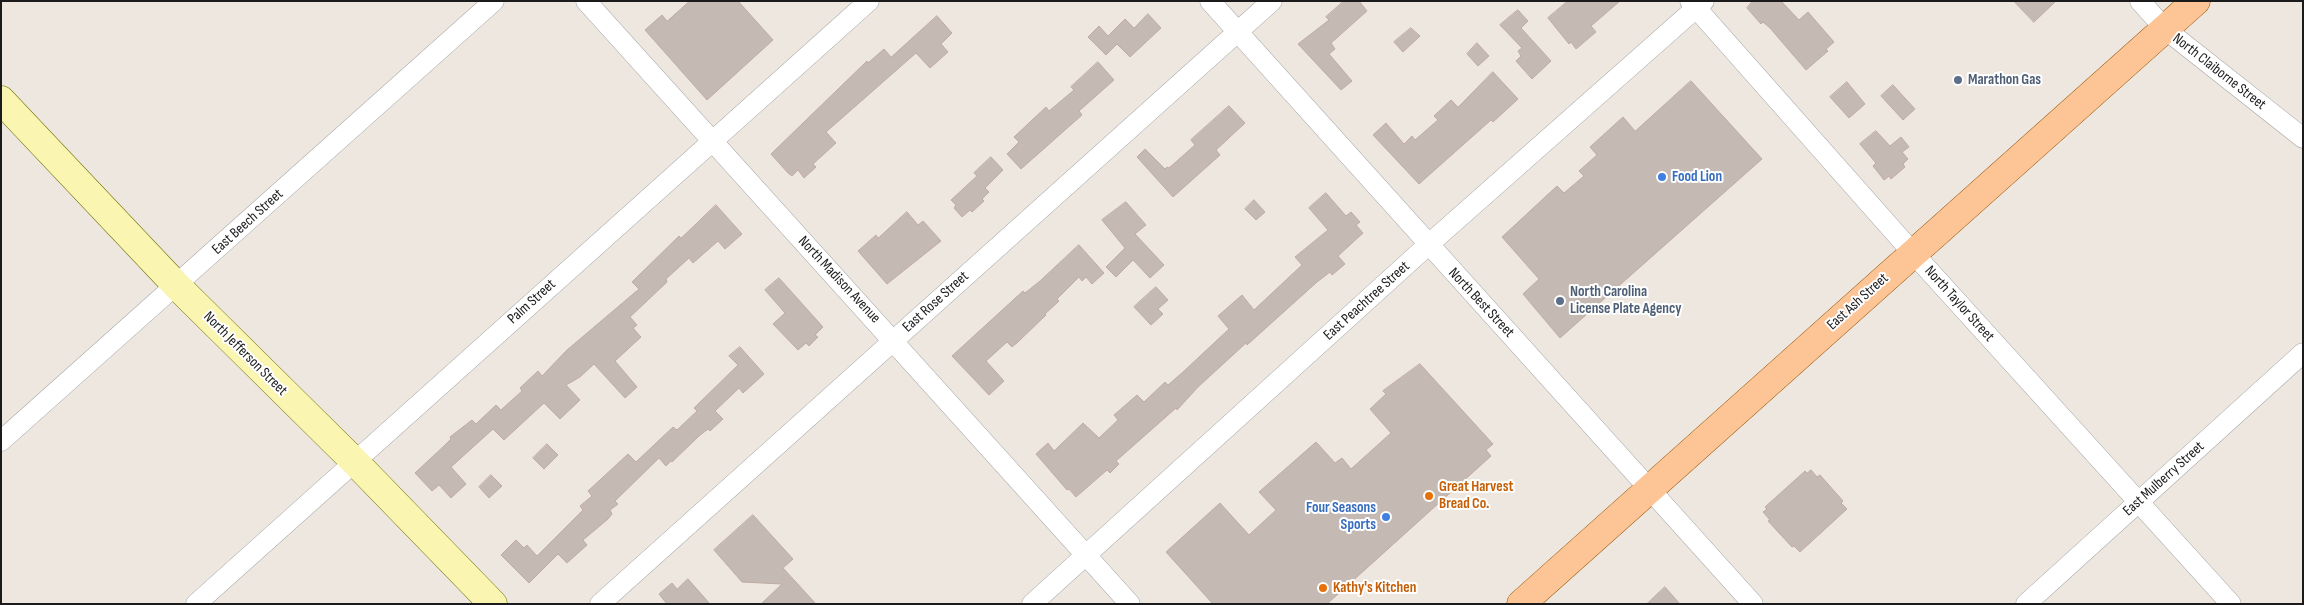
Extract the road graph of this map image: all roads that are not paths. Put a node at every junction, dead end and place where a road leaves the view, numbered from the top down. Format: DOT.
graph roads {
  1 [pos="494,1"];
  2 [pos="586,1"];
  3 [pos="869,1"];
  4 [pos="1210,1"];
  5 [pos="1272,1"];
  6 [pos="2140,1"];
  7 [pos="2196,1"];
  8 [pos="1697,4"];
  9 [pos="2165,29"];
  10 [pos="1238,32"];
  11 [pos="1,100"];
  12 [pos="2303,138"];
  13 [pos="712,142"];
  14 [pos="1428,245"];
  15 [pos="1913,253"];
  16 [pos="177,286"];
  17 [pos="894,340"];
  18 [pos="2303,353"];
  19 [pos="1,441"];
  20 [pos="354,461"];
  21 [pos="1650,488"];
  22 [pos="2138,502"];
  23 [pos="1087,556"];
  24 [pos="196,604"];
  25 [pos="493,604"];
  26 [pos="600,604"];
  27 [pos="1032,604"];
  28 [pos="1130,604"];
  29 [pos="1521,604"];
  30 [pos="1753,604"];
  31 [pos="2026,604"];
  32 [pos="2230,604"];
  1 -- 16 [label="street, East Beech Street"];
  2 -- 13 [label="street, North Madison Avenue"];
  3 -- 13 [label="street, Palm Street"];
  4 -- 10 [label="street, North Best Street"];
  5 -- 10 [label="street, East Rose Street"];
  6 -- 9 [label="street, North Claiborne Street"];
  7 -- 9 [label="main road, East Ash Street"];
  8 -- 14 [label="street, East Peachtree Street"];
  8 -- 15 [label="street, North Taylor Street"];
  9 -- 12 [label="street, North Claiborne Street"];
  9 -- 15 [label="main road, East Ash Street"];
  10 -- 14 [label="street, North Best Street"];
  10 -- 17 [label="street, East Rose Street"];
  11 -- 16 [label="street, North Jefferson Street"];
  13 -- 17 [label="street, North Madison Avenue"];
  13 -- 20 [label="street, Palm Street"];
  14 -- 21 [label="street, North Best Street"];
  14 -- 23 [label="street, East Peachtree Street"];
  15 -- 21 [label="main road, East Ash Street"];
  15 -- 22 [label="street, North Taylor Street"];
  16 -- 19 [label="street, East Beech Street"];
  16 -- 20 [label="street, North Jefferson Street"];
  17 -- 23 [label="street, North Madison Avenue"];
  17 -- 26 [label="street, East Rose Street"];
  18 -- 22 [label="street, East Mulberry Street"];
  20 -- 24 [label="street, Palm Street"];
  20 -- 25 [label="street, North Jefferson Street"];
  21 -- 29 [label="main road, East Ash Street"];
  21 -- 30 [label="street, North Best Street"];
  22 -- 31 [label="street, East Mulberry Street"];
  22 -- 32 [label="street, North Taylor Street"];
  23 -- 27 [label="street, East Peachtree Street"];
  23 -- 28 [label="street, North Madison Avenue"];
}
